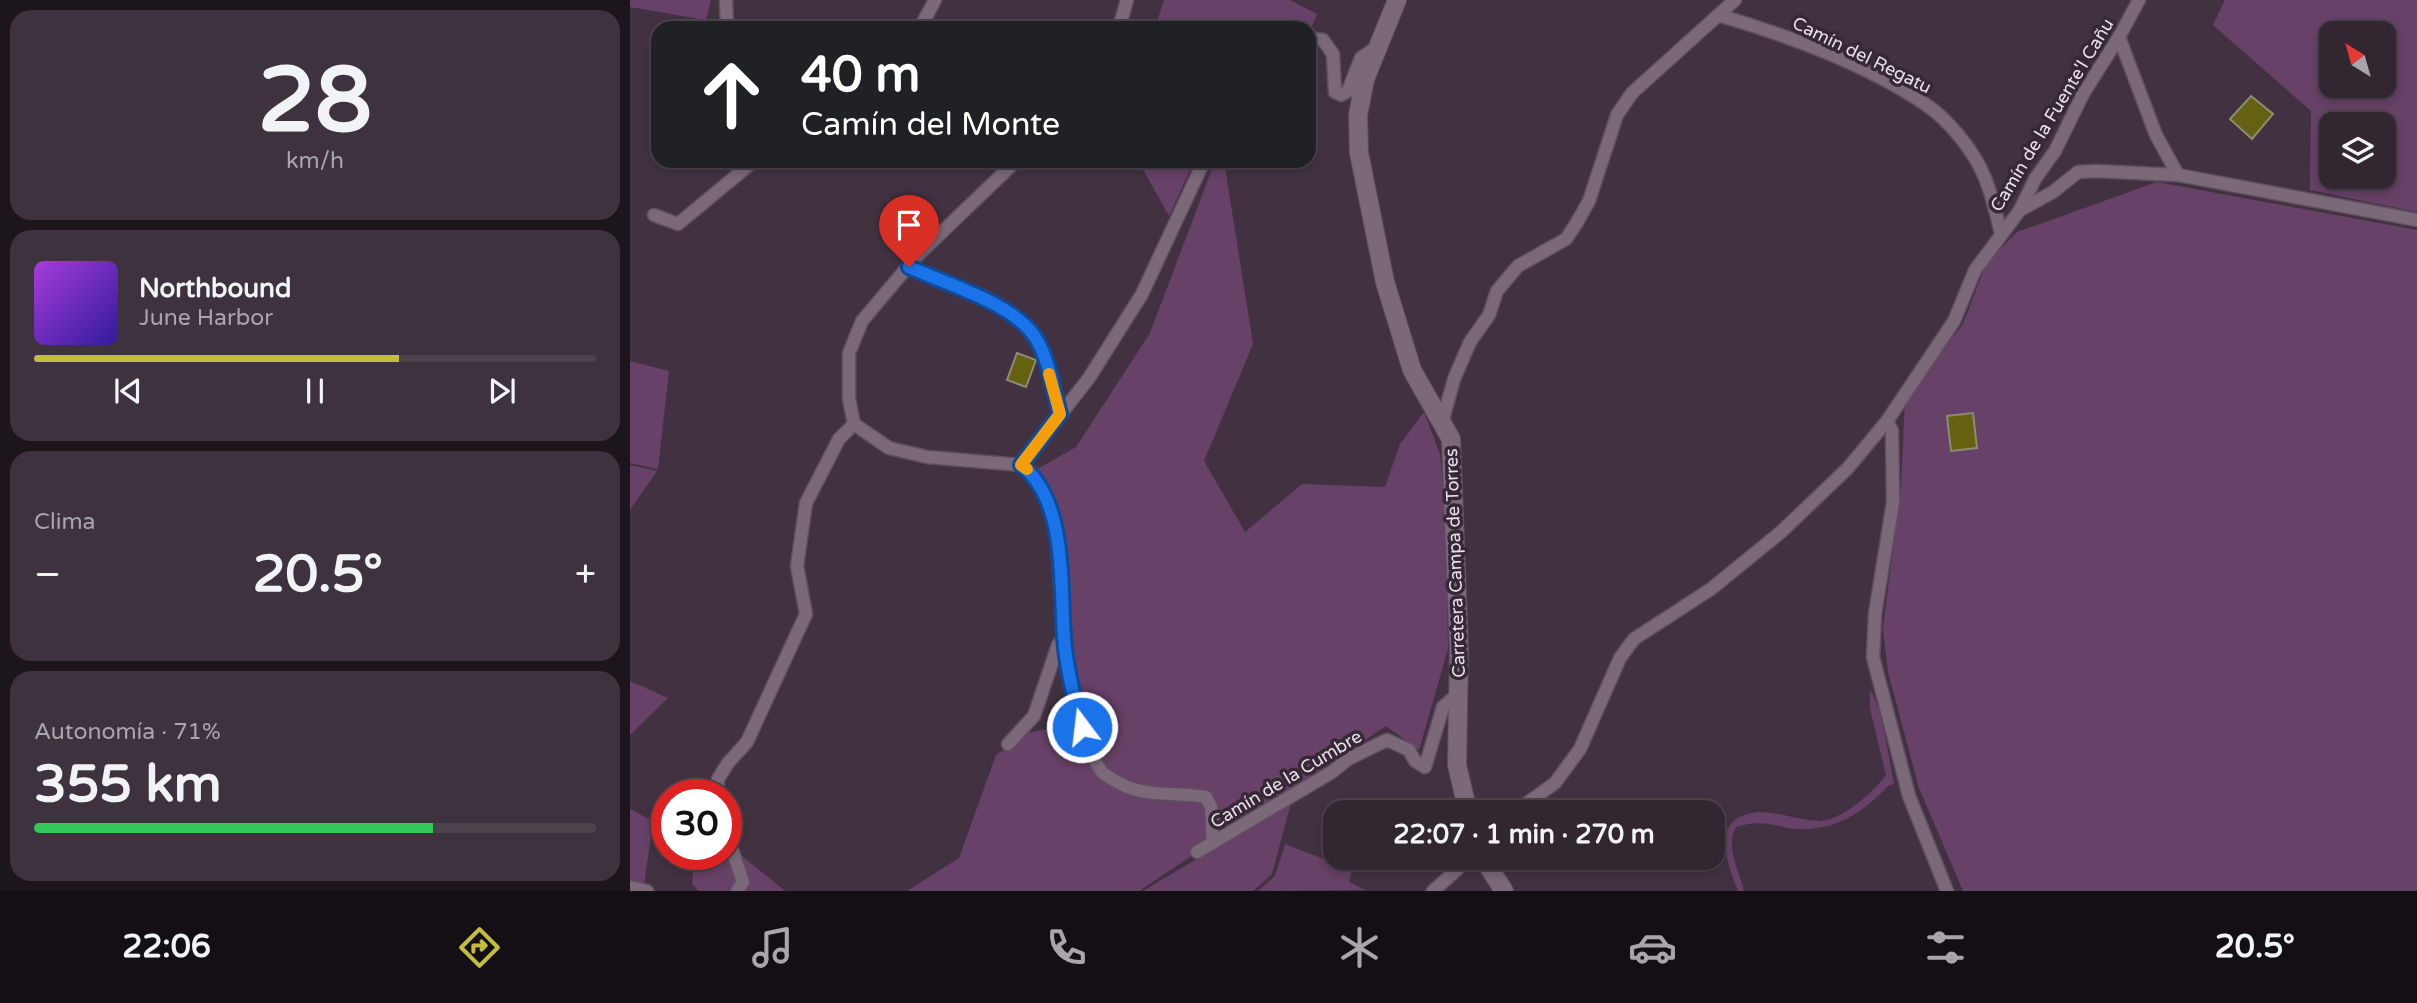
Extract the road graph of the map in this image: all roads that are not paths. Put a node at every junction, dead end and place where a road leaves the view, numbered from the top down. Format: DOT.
graph roads {
  1 [pos="726,0"];
  2 [pos="935,0"];
  3 [pos="1127,0"];
  4 [pos="1397,0"];
  5 [pos="1735,0"];
  6 [pos="2139,0"];
  7 [pos="1718,15"];
  8 [pos="727,21"];
  9 [pos="924,21"];
  10 [pos="1121,21"];
  11 [pos="2119,37"];
  12 [pos="1316,39"];
  13 [pos="1377,47"];
  14 [pos="746,168"];
  15 [pos="1009,168"];
  16 [pos="1201,168"];
  17 [pos="2178,175"];
  18 [pos="2020,209"];
  19 [pos="654,215"];
  20 [pos="2417,220"];
  21 [pos="2001,233"];
  22 [pos="909,267"];
  23 [pos="1060,414"];
  24 [pos="1887,422"];
  25 [pos="854,424"];
  26 [pos="1442,424"];
  27 [pos="1021,465"];
  28 [pos="1064,637"];
  29 [pos="1459,693"];
  30 [pos="1008,744"];
  31 [pos="718,779"];
  32 [pos="1465,800"];
  33 [pos="1532,800"];
  34 [pos="1213,843"];
  35 [pos="1197,852"];
  36 [pos="739,870"];
  37 [pos="1457,870"];
  38 [pos="1491,870"];
  39 [pos="630,887"];
  40 [pos="647,891"];
  41 [pos="737,891"];
  42 [pos="1433,891"];
  43 [pos="1504,891"];
  44 [pos="1947,891"];
  1 -- 8 [label="street"];
  2 -- 9 [label="street"];
  3 -- 10 [label="street"];
  4 -- 13 [label="street, Carretera Campa de Torres"];
  5 -- 7 [label="street"];
  6 -- 11 [label="street, Camín de la Fuente'l Cañu"];
  7 -- 21 [label="street, Camín del Regatu"];
  7 -- 26 [label="street"];
  11 -- 17 [label="street"];
  11 -- 18 [label="street, Camín de la Fuente'l Cañu"];
  12 -- 13 [label="street"];
  13 -- 26 [label="street, Carretera Campa de Torres"];
  14 -- 19 [label="street"];
  15 -- 22 [label="street"];
  16 -- 23 [label="street"];
  17 -- 18 [label="street"];
  17 -- 20 [label="street"];
  18 -- 21 [label="street, Camín de la Fuente'l Cañu"];
  21 -- 24 [label="street, Camín de la Fuente'l Cañu"];
  22 -- 23 [label="street"];
  22 -- 25 [label="street"];
  23 -- 27 [label="street"];
  24 -- 33 [label="street, Camín de la Fuente'l Cañu"];
  24 -- 44 [label="street"];
  25 -- 27 [label="street"];
  25 -- 31 [label="street"];
  26 -- 29 [label="street, Carretera Campa de Torres"];
  27 -- 28 [label="street"];
  28 -- 30 [label="street"];
  28 -- 34 [label="street"];
  29 -- 32 [label="street, Carretera Campa de Torres"];
  29 -- 34 [label="street, Camín de la Cumbre"];
  34 -- 35 [label="street, Camín de la Cumbre"];
  36 -- 41 [label="street"];
  37 -- 42 [label="street"];
  38 -- 43 [label="street"];
  39 -- 40 [label="street"];
}
